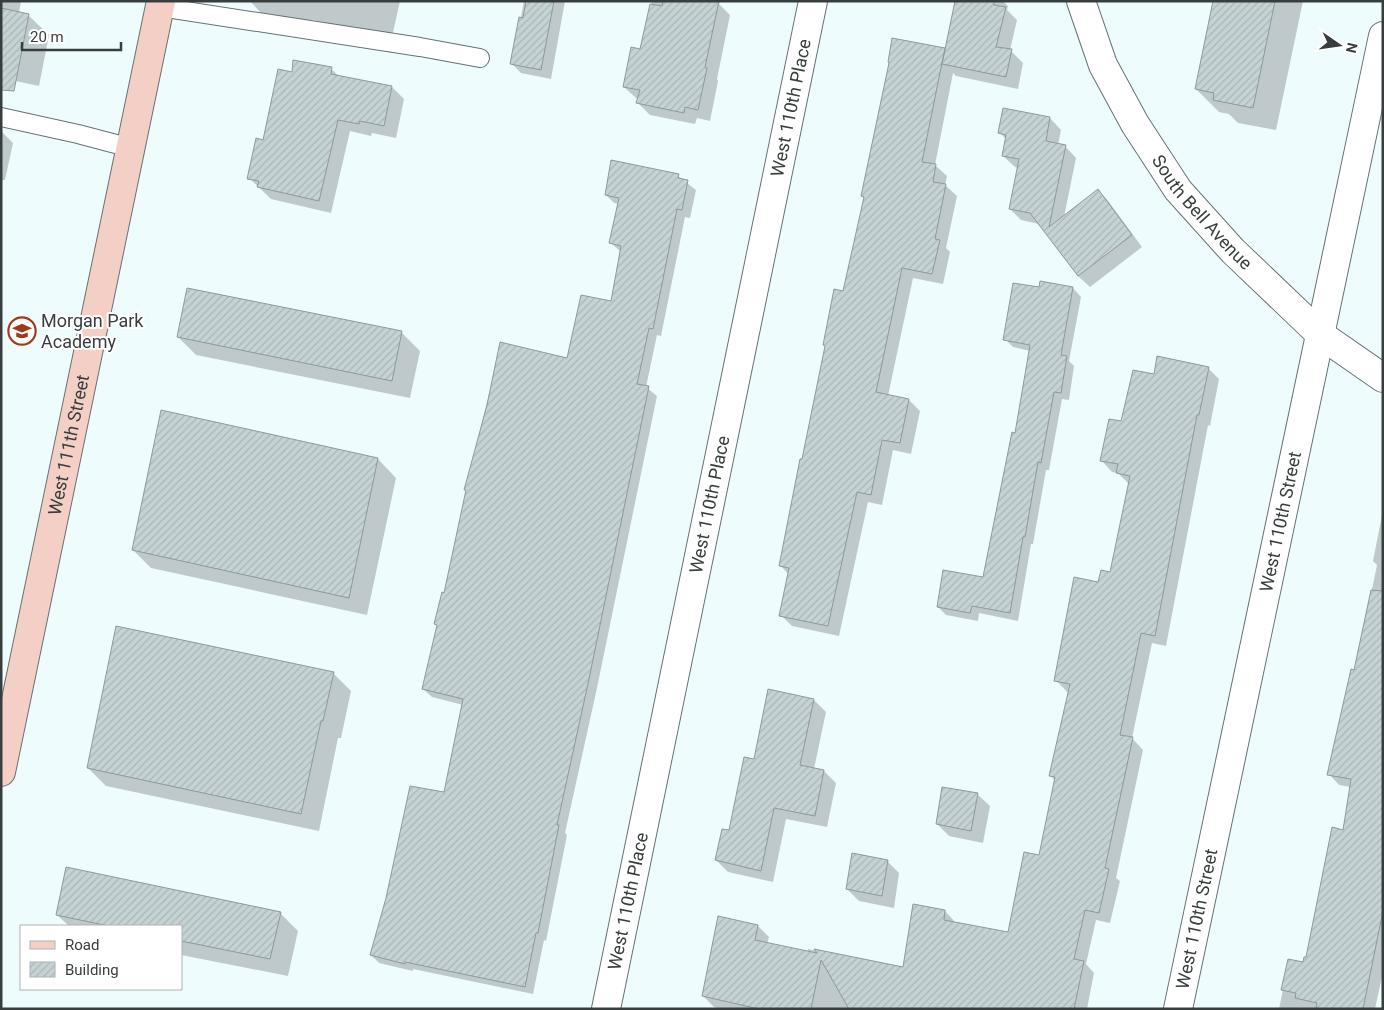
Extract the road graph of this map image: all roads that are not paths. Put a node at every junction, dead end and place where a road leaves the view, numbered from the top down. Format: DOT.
graph roads {
  1 [pos="813,1"];
  2 [pos="1081,1"];
  3 [pos="160,4"];
  4 [pos="1383,36"];
  5 [pos="480,58"];
  6 [pos="1,117"];
  7 [pos="130,148"];
  8 [pos="1321,335"];
  9 [pos="1383,378"];
  10 [pos="7,715"];
  11 [pos="1,772"];
  12 [pos="606,1009"];
  13 [pos="1178,1009"];
  1 -- 12 [label="street, West 110th Place"];
  2 -- 8 [label="street, South Bell Avenue"];
  3 -- 5 [label="lane"];
  3 -- 7 [label="main road, West 111th Street"];
  4 -- 8 [label="street, West 110th Street"];
  6 -- 7 [label="lane"];
  7 -- 10 [label="main road, West 111th Street"];
  8 -- 9 [label="street, South Bell Avenue"];
  8 -- 13 [label="street, West 110th Street"];
  10 -- 11 [label="main road, West 111th Street"];
}
